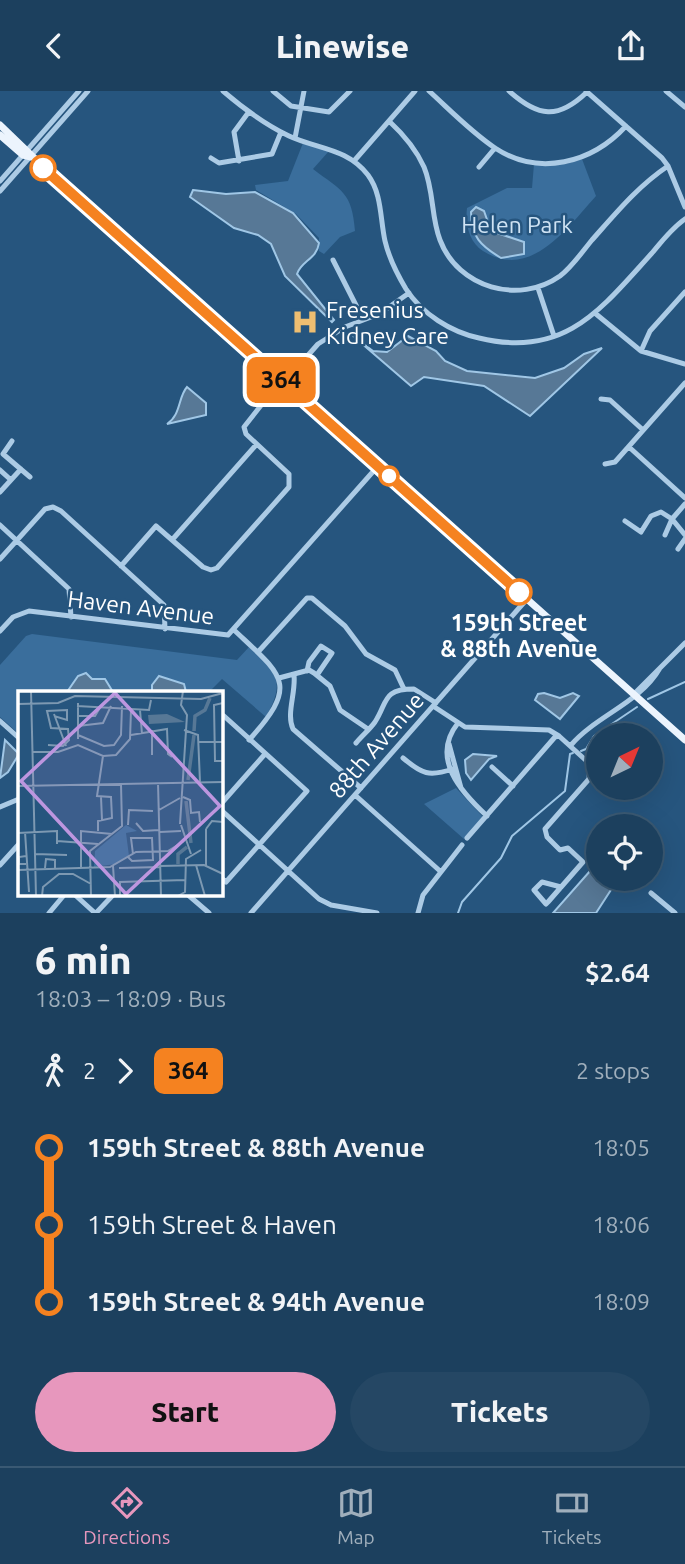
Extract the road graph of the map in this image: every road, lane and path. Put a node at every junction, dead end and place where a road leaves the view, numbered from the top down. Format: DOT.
graph roads {
  1 [pos="79,91"];
  2 [pos="88,91"];
  3 [pos="223,91"];
  4 [pos="273,91"];
  5 [pos="304,91"];
  6 [pos="350,91"];
  7 [pos="415,91"];
  8 [pos="429,91"];
  9 [pos="509,91"];
  10 [pos="587,91"];
  11 [pos="666,91"];
  12 [pos="685,107"];
  13 [pos="302,109"];
  14 [pos="248,113"];
  15 [pos="388,121"];
  16 [pos="0,125"];
  17 [pos="626,125"];
  18 [pos="281,132"];
  19 [pos="0,135"];
  20 [pos="295,138"];
  21 [pos="495,148"];
  22 [pos="27,154"];
  23 [pos="211,158"];
  24 [pos="239,161"];
  25 [pos="354,161"];
  26 [pos="668,166"];
  27 [pos="480,167"];
  28 [pos="0,181"];
  29 [pos="0,191"];
  30 [pos="685,207"];
  31 [pos="685,219"];
  32 [pos="333,260"];
  33 [pos="538,288"];
  34 [pos="685,292"];
  35 [pos="409,293"];
  36 [pos="596,314"];
  37 [pos="363,319"];
  38 [pos="554,336"];
  39 [pos="641,351"];
  40 [pos="685,364"];
  41 [pos="283,382"];
  42 [pos="685,383"];
  43 [pos="601,398"];
  44 [pos="643,430"];
  45 [pos="12,441"];
  46 [pos="256,445"];
  47 [pos="629,447"];
  48 [pos="1,456"];
  49 [pos="606,464"];
  50 [pos="378,466"];
  51 [pos="21,469"];
  52 [pos="0,470"];
  53 [pos="30,477"];
  54 [pos="11,480"];
  55 [pos="0,492"];
  56 [pos="685,498"];
  57 [pos="685,504"];
  58 [pos="672,519"];
  59 [pos="625,521"];
  60 [pos="0,525"];
  61 [pos="665,535"];
  62 [pos="685,537"];
  63 [pos="17,540"];
  64 [pos="172,540"];
  65 [pos="678,549"];
  66 [pos="0,559"];
  67 [pos="121,566"];
  68 [pos="527,599"];
  69 [pos="71,617"];
  70 [pos="165,629"];
  71 [pos="234,630"];
  72 [pos="0,631"];
  73 [pos="685,643"];
  74 [pos="258,652"];
  75 [pos="307,671"];
  76 [pos="294,675"];
  77 [pos="317,675"];
  78 [pos="279,678"];
  79 [pos="404,689"];
  80 [pos="634,695"];
  81 [pos="435,704"];
  82 [pos="222,718"];
  83 [pos="0,721"];
  84 [pos="458,723"];
  85 [pos="368,729"];
  86 [pos="559,736"];
  87 [pos="18,737"];
  88 [pos="249,740"];
  89 [pos="685,740"];
  90 [pos="356,743"];
  91 [pos="571,745"];
  92 [pos="265,754"];
  93 [pos="403,758"];
  94 [pos="492,767"];
  95 [pos="453,769"];
  96 [pos="513,786"];
  97 [pos="361,788"];
  98 [pos="355,795"];
  99 [pos="18,799"];
  100 [pos="222,805"];
  101 [pos="0,807"];
  102 [pos="222,809"];
  103 [pos="487,816"];
  104 [pos="467,838"];
  105 [pos="260,844"];
  106 [pos="18,845"];
  107 [pos="462,845"];
  108 [pos="0,865"];
  109 [pos="288,870"];
  110 [pos="440,871"];
  111 [pos="222,879"];
  112 [pos="561,887"];
  113 [pos="651,893"];
  114 [pos="64,895"];
  115 [pos="75,895"];
  116 [pos="113,895"];
  117 [pos="188,895"];
  118 [pos="667,906"];
  119 [pos="49,913"];
  120 [pos="96,913"];
  121 [pos="209,913"];
  122 [pos="251,913"];
  123 [pos="377,913"];
  124 [pos="418,913"];
  125 [pos="660,913"];
  126 [pos="675,913"];
  1 -- 22 [label="street"];
  2 -- 22 [label="street"];
  3 -- 14 [label="street"];
  4 -- 13 [label="street"];
  5 -- 13 [label="street"];
  6 -- 13 [label="street"];
  7 -- 15 [label="street"];
  8 -- 21 [label="street"];
  9 -- 10 [label="street"];
  10 -- 17 [label="street"];
  11 -- 12 [label="street"];
  13 -- 20 [label="street"];
  14 -- 18 [label="street"];
  14 -- 24 [label="street"];
  15 -- 25 [label="street"];
  15 -- 33 [label="street"];
  16 -- 22 [label="main road"];
  17 -- 21 [label="street"];
  17 -- 26 [label="street"];
  18 -- 20 [label="street"];
  18 -- 24 [label="street"];
  19 -- 22 [label="main road"];
  20 -- 25 [label="street"];
  21 -- 27 [label="street"];
  22 -- 28 [label="street"];
  22 -- 29 [label="street"];
  22 -- 41 [label="main road"];
  23 -- 24 [label="street"];
  25 -- 35 [label="street"];
  26 -- 30 [label="street"];
  26 -- 33 [label="street"];
  31 -- 36 [label="street"];
  32 -- 37 [label="street"];
  33 -- 38 [label="street"];
  34 -- 39 [label="street"];
  35 -- 37 [label="street"];
  35 -- 38 [label="street"];
  36 -- 38 [label="street"];
  36 -- 39 [label="street"];
  37 -- 41 [label="street"];
  39 -- 40 [label="street"];
  41 -- 46 [label="street"];
  41 -- 50 [label="main road"];
  42 -- 44 [label="street"];
  43 -- 44 [label="street"];
  44 -- 47 [label="street"];
  45 -- 48 [label="street"];
  46 -- 64 [label="street"];
  46 -- 64 [label="street"];
  47 -- 49 [label="street"];
  47 -- 56 [label="street"];
  48 -- 51 [label="street"];
  50 -- 68 [label="main road"];
  50 -- 71 [label="street, Haven Avenue"];
  51 -- 53 [label="street"];
  51 -- 54 [label="street"];
  52 -- 54 [label="street"];
  54 -- 55 [label="street"];
  57 -- 58 [label="street"];
  58 -- 59 [label="street"];
  58 -- 61 [label="street"];
  58 -- 62 [label="street"];
  60 -- 63 [label="street"];
  62 -- 65 [label="street"];
  63 -- 66 [label="street"];
  63 -- 67 [label="street"];
  63 -- 69 [label="street"];
  64 -- 67 [label="street"];
  67 -- 70 [label="street"];
  68 -- 80 [label="main road"];
  68 -- 81 [label="street, 88th Avenue"];
  69 -- 70 [label="street, Haven Avenue"];
  69 -- 72 [label="street, Haven Avenue"];
  70 -- 71 [label="street, Haven Avenue"];
  71 -- 74 [label="street"];
  73 -- 80 [label="street"];
  74 -- 78 [label="street"];
  74 -- 79 [label="street"];
  75 -- 76 [label="street"];
  75 -- 77 [label="street"];
  75 -- 77 [label="street"];
  76 -- 78 [label="street"];
  76 -- 97 [label="street"];
  77 -- 85 [label="street"];
  78 -- 88 [label="street"];
  79 -- 81 [label="street"];
  79 -- 85 [label="street"];
  80 -- 89 [label="main road"];
  80 -- 91 [label="street"];
  81 -- 84 [label="street"];
  81 -- 97 [label="street, 88th Avenue"];
  82 -- 88 [label="street"];
  83 -- 87 [label="street"];
  84 -- 86 [label="street"];
  84 -- 95 [label="street"];
  85 -- 90 [label="street"];
  86 -- 91 [label="street"];
  86 -- 96 [label="street"];
  88 -- 92 [label="street"];
  91 -- 112 [label="street"];
  92 -- 100 [label="street"];
  92 -- 105 [label="street"];
  93 -- 95 [label="street"];
  94 -- 96 [label="street"];
  95 -- 103 [label="street"];
  96 -- 103 [label="street"];
  97 -- 98 [label="street, 88th Avenue"];
  98 -- 109 [label="street, 88th Avenue"];
  98 -- 110 [label="street"];
  99 -- 101 [label="street"];
  102 -- 105 [label="street"];
  103 -- 104 [label="street"];
  105 -- 109 [label="street"];
  105 -- 111 [label="street"];
  106 -- 108 [label="street"];
  107 -- 110 [label="street"];
  109 -- 122 [label="street, 88th Avenue"];
  109 -- 123 [label="street"];
  110 -- 124 [label="street"];
  112 -- 112 [label="street"];
  113 -- 118 [label="street"];
  114 -- 119 [label="street"];
  115 -- 120 [label="street"];
  116 -- 120 [label="street"];
  117 -- 121 [label="street"];
  118 -- 125 [label="street"];
  118 -- 126 [label="street"];
}
